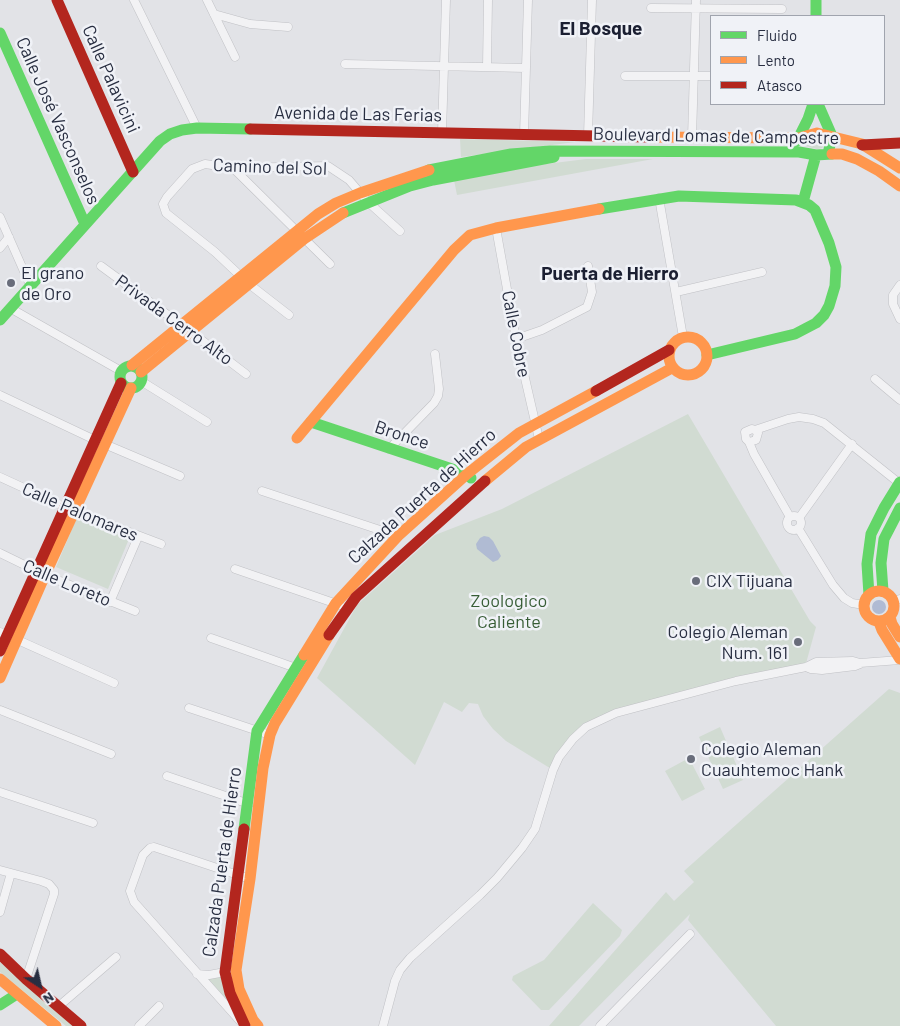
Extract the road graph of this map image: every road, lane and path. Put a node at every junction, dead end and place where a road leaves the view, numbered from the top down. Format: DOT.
graph roads {
  1 [pos="57,0"];
  2 [pos="134,0"];
  3 [pos="207,0"];
  4 [pos="446,0"];
  5 [pos="488,0"];
  6 [pos="528,0"];
  7 [pos="592,0"];
  8 [pos="816,0"];
  9 [pos="696,4"];
  10 [pos="651,8"];
  11 [pos="782,9"];
  12 [pos="214,14"];
  13 [pos="816,15"];
  14 [pos="288,27"];
  15 [pos="0,33"];
  16 [pos="234,58"];
  17 [pos="345,64"];
  18 [pos="445,65"];
  19 [pos="487,67"];
  20 [pos="526,68"];
  21 [pos="625,76"];
  22 [pos="695,76"];
  23 [pos="710,76"];
  24 [pos="812,105"];
  25 [pos="818,105"];
  26 [pos="197,128"];
  27 [pos="442,133"];
  28 [pos="524,135"];
  29 [pos="588,136"];
  30 [pos="832,136"];
  31 [pos="692,138"];
  32 [pos="799,138"];
  33 [pos="900,143"];
  34 [pos="862,144"];
  35 [pos="799,152"];
  36 [pos="828,154"];
  37 [pos="842,154"];
  38 [pos="816,156"];
  39 [pos="233,168"];
  40 [pos="900,168"];
  41 [pos="133,172"];
  42 [pos="900,186"];
  43 [pos="364,197"];
  44 [pos="659,198"];
  45 [pos="803,202"];
  46 [pos="0,217"];
  47 [pos="85,224"];
  48 [pos="496,228"];
  49 [pos="296,230"];
  50 [pos="400,230"];
  51 [pos="9,237"];
  52 [pos="304,239"];
  53 [pos="0,248"];
  54 [pos="330,264"];
  55 [pos="100,266"];
  56 [pos="588,266"];
  57 [pos="762,272"];
  58 [pos="241,275"];
  59 [pos="249,284"];
  60 [pos="900,284"];
  61 [pos="30,285"];
  62 [pos="676,292"];
  63 [pos="10,308"];
  64 [pos="289,315"];
  65 [pos="900,319"];
  66 [pos="0,320"];
  67 [pos="182,324"];
  68 [pos="191,332"];
  69 [pos="683,337"];
  70 [pos="516,339"];
  71 [pos="670,350"];
  72 [pos="435,354"];
  73 [pos="707,355"];
  74 [pos="672,368"];
  75 [pos="121,371"];
  76 [pos="138,373"];
  77 [pos="246,374"];
  78 [pos="875,379"];
  79 [pos="126,385"];
  80 [pos="0,394"];
  81 [pos="900,400"];
  82 [pos="207,422"];
  83 [pos="311,422"];
  84 [pos="535,423"];
  85 [pos="297,438"];
  86 [pos="539,439"];
  87 [pos="100,442"];
  88 [pos="852,444"];
  89 [pos="389,449"];
  90 [pos="467,474"];
  91 [pos="180,476"];
  92 [pos="0,477"];
  93 [pos="900,482"];
  94 [pos="479,486"];
  95 [pos="262,491"];
  96 [pos="900,508"];
  97 [pos="69,509"];
  98 [pos="790,517"];
  99 [pos="798,518"];
  100 [pos="798,528"];
  101 [pos="398,536"];
  102 [pos="138,537"];
  103 [pos="161,544"];
  104 [pos="0,553"];
  105 [pos="235,569"];
  106 [pos="40,573"];
  107 [pos="883,591"];
  108 [pos="869,595"];
  109 [pos="897,600"];
  110 [pos="110,602"];
  111 [pos="341,606"];
  112 [pos="864,606"];
  113 [pos="135,611"];
  114 [pos="890,617"];
  115 [pos="879,622"];
  116 [pos="8,636"];
  117 [pos="900,637"];
  118 [pos="210,638"];
  119 [pos="0,651"];
  120 [pos="900,659"];
  121 [pos="296,668"];
  122 [pos="0,678"];
  123 [pos="114,683"];
  124 [pos="189,708"];
  125 [pos="0,710"];
  126 [pos="257,731"];
  127 [pos="270,735"];
  128 [pos="111,754"];
  129 [pos="168,776"];
  130 [pos="0,792"];
  131 [pos="253,805"];
  132 [pos="92,823"];
  133 [pos="0,870"];
  134 [pos="11,873"];
  135 [pos="244,878"];
  136 [pos="0,912"];
  137 [pos="690,934"];
  138 [pos="0,954"];
  139 [pos="116,956"];
  140 [pos="231,971"];
  141 [pos="197,974"];
  142 [pos="0,979"];
  143 [pos="26,980"];
  144 [pos="18,994"];
  145 [pos="0,1005"];
  146 [pos="59,1006"];
  147 [pos="159,1006"];
  148 [pos="56,1026"];
  149 [pos="81,1026"];
  150 [pos="139,1026"];
  151 [pos="245,1026"];
  152 [pos="258,1026"];
  153 [pos="383,1026"];
  154 [pos="600,1026"];
  1 -- 41 [label="main road, Calle Palavicini"];
  2 -- 26 [label="street"];
  3 -- 12 [label="street"];
  4 -- 18 [label="street"];
  5 -- 19 [label="street"];
  6 -- 20 [label="street"];
  7 -- 29 [label="street"];
  8 -- 13 [label="main road"];
  9 -- 10 [label="street"];
  9 -- 11 [label="street"];
  9 -- 22 [label="street"];
  12 -- 14 [label="street"];
  12 -- 16 [label="street"];
  15 -- 47 [label="main road, Calle José Vasconselos"];
  17 -- 18 [label="street"];
  18 -- 19 [label="street"];
  18 -- 27 [label="street"];
  19 -- 20 [label="street"];
  20 -- 28 [label="street"];
  21 -- 22 [label="street"];
  22 -- 23 [label="street"];
  22 -- 31 [label="street"];
  24 -- 32 [label="main road"];
  25 -- 30 [label="main road"];
  26 -- 27 [label="main road, Avenida de Las Ferias"];
  26 -- 41 [label="main road, Avenida de Las Ferias"];
  27 -- 28 [label="main road, Avenida de Las Ferias"];
  28 -- 29 [label="main road, Avenida de Las Ferias"];
  29 -- 31 [label="main road, Avenida de Las Ferias"];
  30 -- 32 [label="main road, Boulevard Lomas de Campestre"];
  30 -- 34 [label="main road, Boulevard Lomas de Campestre"];
  30 -- 36 [label="main road"];
  31 -- 32 [label="main road, Avenida de Las Ferias"];
  32 -- 35 [label="main road"];
  33 -- 34 [label="main road"];
  34 -- 37 [label="main road"];
  34 -- 40 [label="main road, Boulevard Lomas de Campestre"];
  35 -- 38 [label="main road, Boulevard Lomas de Campestre"];
  35 -- 43 [label="main road, Boulevard Lomas de Campestre"];
  36 -- 37 [label="main road, Boulevard Lomas de Campestre"];
  36 -- 38 [label="main road, Boulevard Lomas de Campestre"];
  37 -- 42 [label="main road, Boulevard Lomas de Campestre"];
  38 -- 45 [label="main road"];
  39 -- 43 [label="street, Camino del Sol"];
  39 -- 49 [label="street"];
  39 -- 58 [label="street, Camino del Sol"];
  41 -- 47 [label="main road, Avenida de Las Ferias"];
  43 -- 49 [label="main road, Boulevard Lomas de Campestre"];
  43 -- 50 [label="street, Camino del Sol"];
  43 -- 52 [label="main road, Boulevard Lomas de Campestre"];
  44 -- 45 [label="main road"];
  44 -- 48 [label="main road"];
  44 -- 62 [label="street"];
  45 -- 73 [label="main road"];
  46 -- 51 [label="street"];
  47 -- 61 [label="main road, Avenida de Las Ferias"];
  48 -- 70 [label="street, Calle Cobre"];
  48 -- 83 [label="main road"];
  49 -- 52 [label="street"];
  49 -- 58 [label="main road, Boulevard Lomas de Campestre"];
  51 -- 53 [label="street"];
  51 -- 61 [label="street"];
  52 -- 54 [label="street"];
  52 -- 59 [label="main road, Boulevard Lomas de Campestre"];
  55 -- 67 [label="street, Privada Cerro Alto"];
  56 -- 70 [label="street"];
  57 -- 62 [label="street"];
  58 -- 59 [label="street"];
  58 -- 67 [label="main road, Boulevard Lomas de Campestre"];
  59 -- 64 [label="street"];
  59 -- 68 [label="main road, Boulevard Lomas de Campestre"];
  60 -- 65 [label="street"];
  61 -- 63 [label="main road, Avenida de Las Ferias"];
  62 -- 69 [label="street"];
  63 -- 66 [label="main road, Avenida de Las Ferias"];
  63 -- 75 [label="street"];
  67 -- 68 [label="street, Privada Cerro Alto"];
  67 -- 76 [label="main road, Boulevard Lomas de Campestre"];
  68 -- 76 [label="main road, Boulevard Lomas de Campestre"];
  68 -- 77 [label="street, Privada Cerro Alto"];
  69 -- 71 [label="main road"];
  69 -- 73 [label="main road"];
  70 -- 84 [label="street, Calle Cobre"];
  71 -- 74 [label="main road"];
  71 -- 84 [label="main road, Calzada Puerta de Hierro"];
  72 -- 89 [label="street"];
  73 -- 74 [label="main road"];
  74 -- 86 [label="main road, Calzada Puerta de Hierro"];
  75 -- 76 [label="main road"];
  75 -- 79 [label="main road"];
  76 -- 79 [label="main road"];
  76 -- 82 [label="street"];
  78 -- 81 [label="street"];
  79 -- 87 [label="main road"];
  80 -- 87 [label="street"];
  83 -- 85 [label="main road"];
  83 -- 89 [label="main road, Bronce"];
  84 -- 86 [label="street, Calle Cobre"];
  84 -- 90 [label="main road, Calzada Puerta de Hierro"];
  86 -- 94 [label="main road, Calzada Puerta de Hierro"];
  87 -- 91 [label="street"];
  87 -- 97 [label="main road"];
  88 -- 93 [label="street"];
  88 -- 98 [label="street"];
  88 -- 99 [label="street"];
  89 -- 90 [label="main road, Bronce"];
  90 -- 94 [label="main road, Bronce"];
  90 -- 101 [label="main road, Calzada Puerta de Hierro"];
  92 -- 97 [label="street, Calle Palomares"];
  93 -- 108 [label="main road"];
  94 -- 111 [label="main road, Calzada Puerta de Hierro"];
  95 -- 101 [label="street"];
  96 -- 107 [label="main road"];
  97 -- 102 [label="street, Calle Palomares"];
  97 -- 106 [label="main road"];
  98 -- 99 [label="street"];
  98 -- 100 [label="street"];
  99 -- 100 [label="street"];
  100 -- 112 [label="street"];
  101 -- 111 [label="main road, Calzada Puerta de Hierro"];
  102 -- 103 [label="street, Calle Palomares"];
  102 -- 110 [label="street"];
  104 -- 106 [label="street, Calle Loreto"];
  105 -- 111 [label="street"];
  106 -- 110 [label="street, Calle Loreto"];
  106 -- 116 [label="main road"];
  107 -- 108 [label="main road"];
  107 -- 109 [label="main road"];
  108 -- 112 [label="main road"];
  109 -- 114 [label="main road"];
  110 -- 113 [label="street, Calle Loreto"];
  111 -- 121 [label="main road, Calzada Puerta de Hierro"];
  111 -- 127 [label="main road, Calzada Puerta de Hierro"];
  112 -- 115 [label="main road"];
  114 -- 115 [label="main road"];
  114 -- 117 [label="main road"];
  115 -- 120 [label="main road"];
  116 -- 119 [label="main road"];
  116 -- 122 [label="main road"];
  116 -- 123 [label="street"];
  118 -- 121 [label="street"];
  120 -- 153 [label="street"];
  121 -- 126 [label="main road, Calzada Puerta de Hierro"];
  124 -- 126 [label="street"];
  125 -- 128 [label="street"];
  126 -- 127 [label="street"];
  126 -- 131 [label="main road, Calzada Puerta de Hierro"];
  127 -- 131 [label="main road, Calzada Puerta de Hierro"];
  129 -- 131 [label="street"];
  130 -- 132 [label="street"];
  131 -- 135 [label="main road, Calzada Puerta de Hierro"];
  133 -- 134 [label="street"];
  134 -- 136 [label="street"];
  134 -- 143 [label="street"];
  135 -- 140 [label="main road, Calzada Puerta de Hierro"];
  135 -- 141 [label="street"];
  137 -- 154 [label="street"];
  138 -- 143 [label="main road"];
  139 -- 146 [label="street"];
  140 -- 141 [label="street"];
  140 -- 151 [label="main road, Calzada Puerta de Hierro"];
  140 -- 152 [label="main road, Calzada Puerta de Hierro"];
  141 -- 151 [label="street"];
  142 -- 144 [label="main road"];
  143 -- 146 [label="main road"];
  144 -- 145 [label="main road"];
  144 -- 148 [label="main road"];
  146 -- 149 [label="main road"];
  147 -- 150 [label="street"];
}
